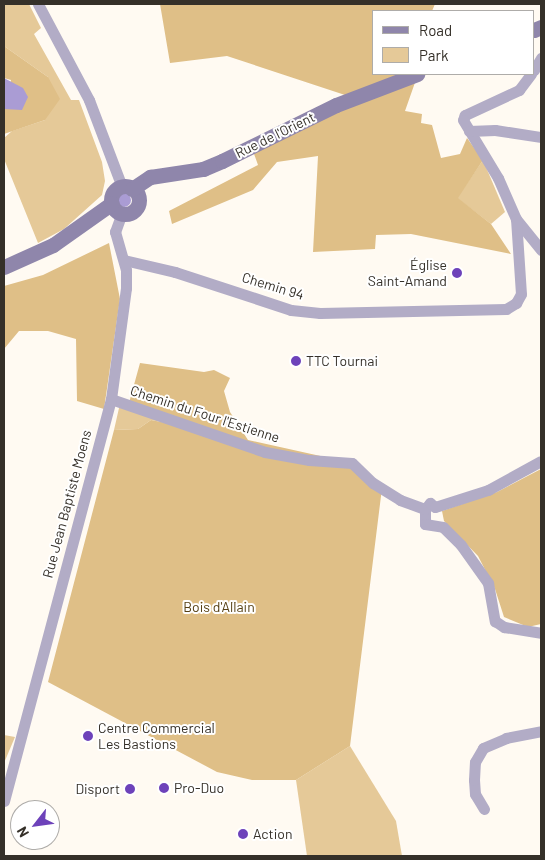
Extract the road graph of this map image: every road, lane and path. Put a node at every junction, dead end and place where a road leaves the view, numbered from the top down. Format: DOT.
graph roads {
  1 [pos="38,4"];
  2 [pos="414,75"];
  3 [pos="530,75"];
  4 [pos="469,131"];
  5 [pos="541,137"];
  6 [pos="127,188"];
  7 [pos="117,208"];
  8 [pos="516,219"];
  9 [pos="541,250"];
  10 [pos="124,260"];
  11 [pos="4,267"];
  12 [pos="111,399"];
  13 [pos="541,462"];
  14 [pos="424,509"];
  15 [pos="541,632"];
  16 [pos="541,731"];
  17 [pos="4,800"];
  18 [pos="484,809"];
  1 -- 6 [label="street"];
  2 -- 6 [label="street, Rue de l'Orient"];
  3 -- 4 [label="street"];
  4 -- 5 [label="street"];
  4 -- 8 [label="street"];
  6 -- 7 [label="street"];
  6 -- 7 [label="street"];
  7 -- 10 [label="street, Rue Jean Baptiste Moens"];
  7 -- 11 [label="street"];
  8 -- 9 [label="street"];
  8 -- 10 [label="street, Chemin 94"];
  10 -- 12 [label="street, Rue Jean Baptiste Moens"];
  12 -- 14 [label="street, Chemin du Four l'Estienne"];
  12 -- 17 [label="street, Rue Jean Baptiste Moens"];
  13 -- 14 [label="street"];
  14 -- 15 [label="street"];
  16 -- 18 [label="street"];
}
